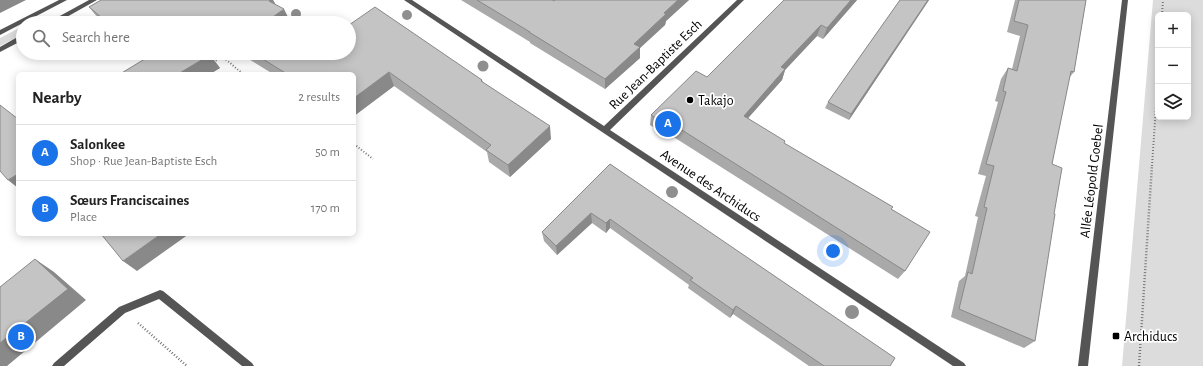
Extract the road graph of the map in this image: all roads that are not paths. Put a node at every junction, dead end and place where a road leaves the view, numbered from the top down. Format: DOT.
graph roads {
  1 [pos="64,0"];
  2 [pos="94,0"];
  3 [pos="408,0"];
  4 [pos="741,0"];
  5 [pos="1125,0"];
  6 [pos="33,16"];
  7 [pos="63,16"];
  8 [pos="16,25"];
  9 [pos="0,33"];
  10 [pos="16,42"];
  11 [pos="0,50"];
  12 [pos="605,130"];
  13 [pos="57,366"];
  14 [pos="249,366"];
  15 [pos="961,366"];
  16 [pos="1082,366"];
  1 -- 6 [label="street"];
  2 -- 7 [label="street"];
  3 -- 12 [label="street, Avenue des Archiducs"];
  4 -- 12 [label="street, Rue Jean-Baptiste Esch"];
  5 -- 16 [label="street, Allée Léopold Goebel"];
  8 -- 9 [label="street"];
  10 -- 11 [label="street"];
  12 -- 15 [label="street, Avenue des Archiducs"];
  13 -- 14 [label="street"];
}
